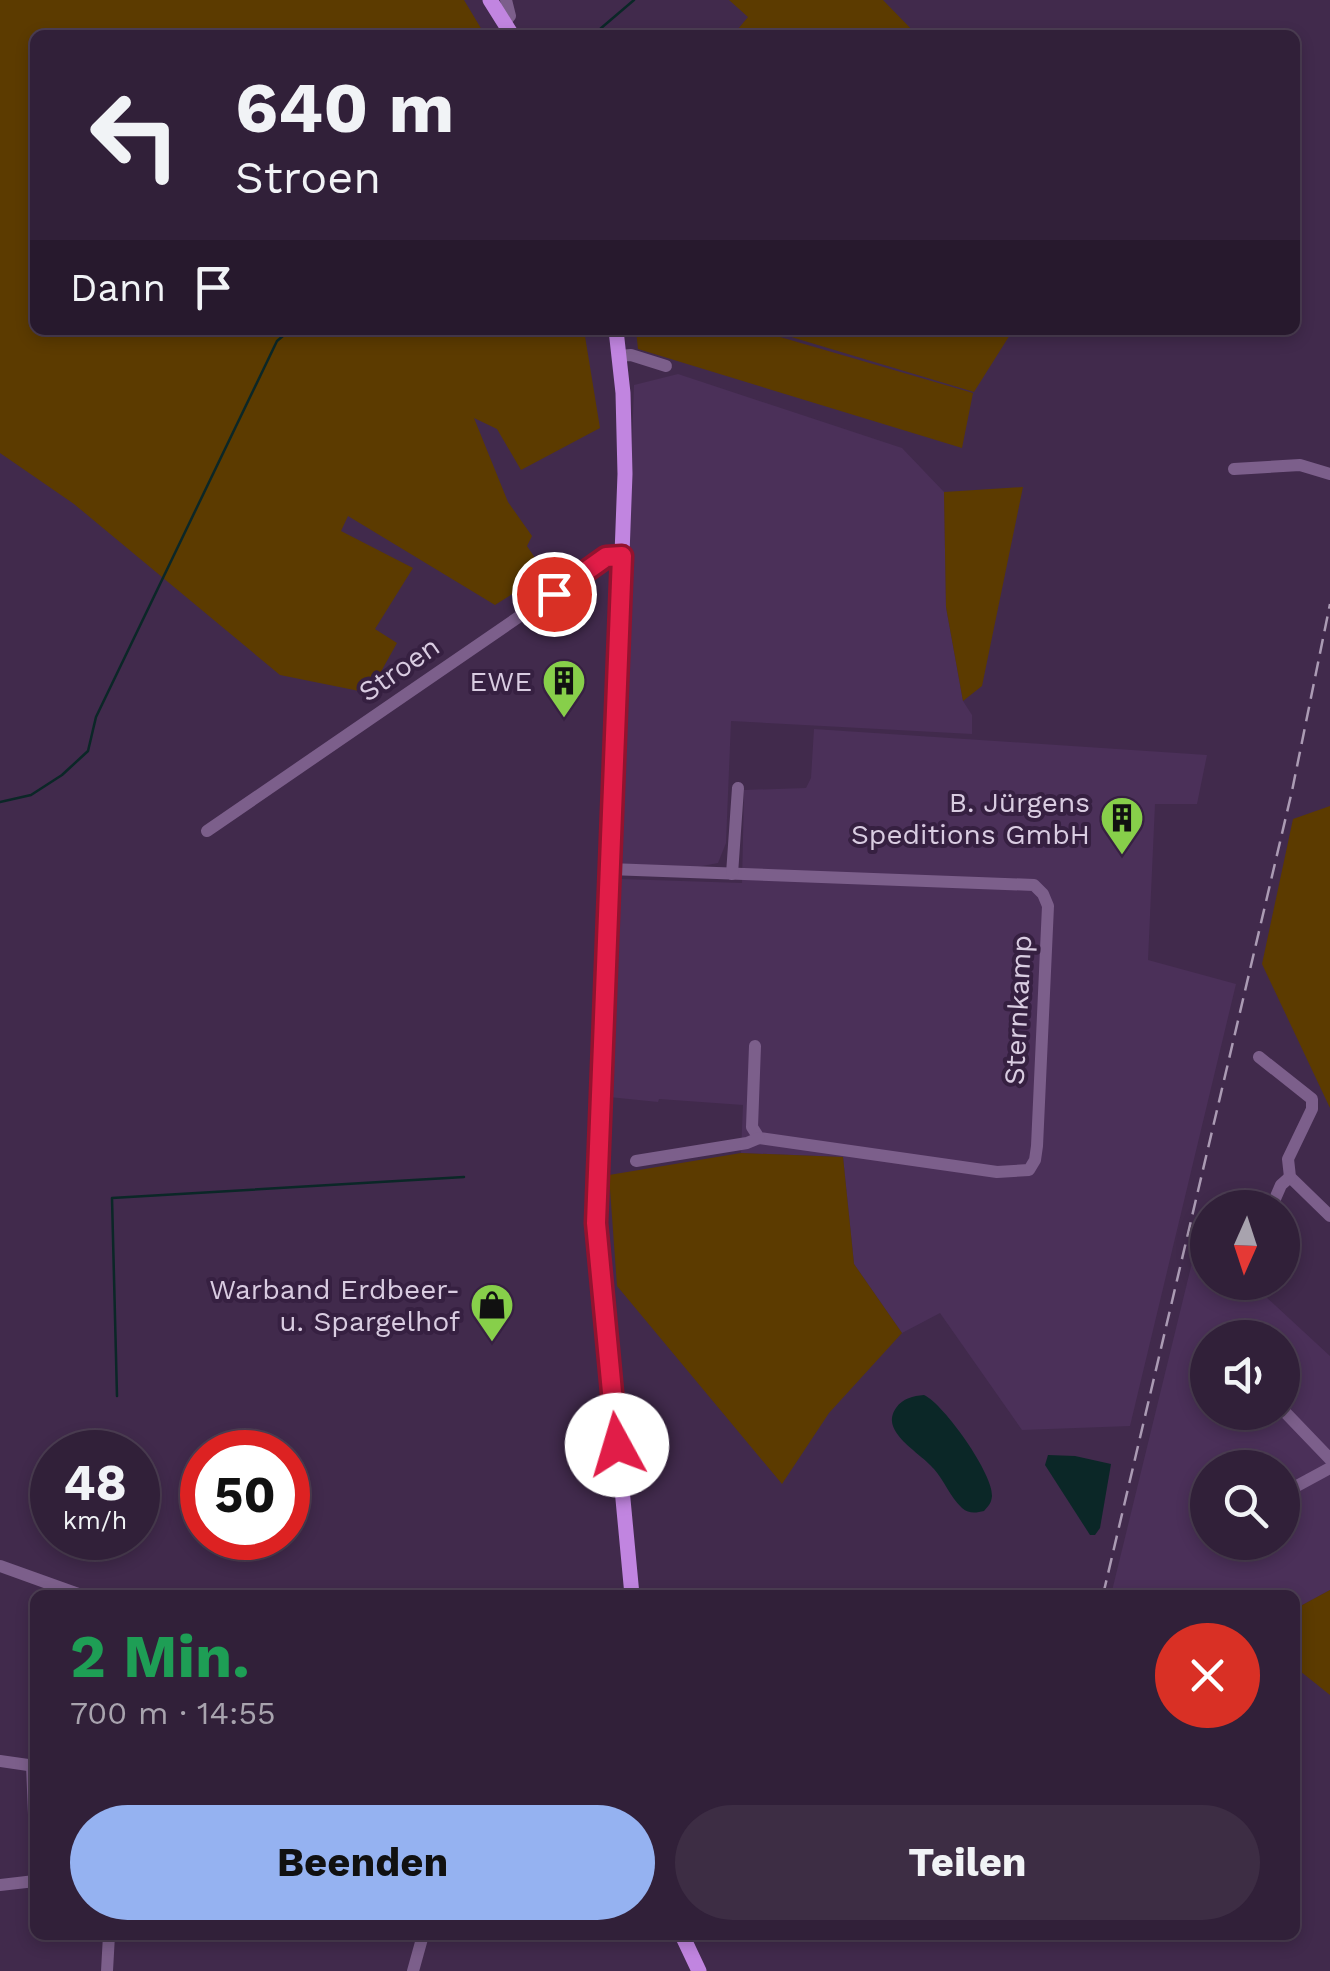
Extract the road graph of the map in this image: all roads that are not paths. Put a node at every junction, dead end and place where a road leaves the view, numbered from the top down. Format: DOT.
graph roads {
  1 [pos="490,0"];
  2 [pos="506,0"];
  3 [pos="508,28"];
  4 [pos="617,335"];
  5 [pos="619,356"];
  6 [pos="666,366"];
  7 [pos="1234,469"];
  8 [pos="1330,474"];
  9 [pos="622,556"];
  10 [pos="738,788"];
  11 [pos="207,832"];
  12 [pos="609,870"];
  13 [pos="732,874"];
  14 [pos="755,1046"];
  15 [pos="1259,1058"];
  16 [pos="759,1138"];
  17 [pos="636,1161"];
  18 [pos="1290,1177"];
  19 [pos="1279,1190"];
  20 [pos="1330,1216"];
  21 [pos="1300,1428"];
  22 [pos="1330,1459"];
  23 [pos="1330,1468"];
  24 [pos="1300,1484"];
  25 [pos="2,1571"];
  26 [pos="65,1590"];
  27 [pos="632,1590"];
  28 [pos="0,1761"];
  29 [pos="30,1765"];
  30 [pos="30,1882"];
  31 [pos="0,1884"];
  32 [pos="109,1940"];
  33 [pos="422,1940"];
  34 [pos="684,1940"];
  35 [pos="107,1971"];
  36 [pos="413,1971"];
  37 [pos="699,1971"];
  1 -- 3 [label="main road"];
  2 -- 3 [label="street"];
  4 -- 5 [label="main road"];
  5 -- 6 [label="street"];
  5 -- 9 [label="main road"];
  7 -- 8 [label="street"];
  9 -- 11 [label="street, Stroen"];
  9 -- 12 [label="main road"];
  10 -- 13 [label="street"];
  12 -- 13 [label="street, Sternkamp"];
  12 -- 27 [label="main road"];
  13 -- 16 [label="street, Sternkamp"];
  14 -- 16 [label="street"];
  15 -- 18 [label="street"];
  16 -- 17 [label="street, Sternkamp"];
  18 -- 19 [label="street"];
  18 -- 20 [label="street"];
  21 -- 22 [label="street"];
  23 -- 24 [label="street"];
  25 -- 26 [label="street"];
  28 -- 29 [label="street"];
  30 -- 31 [label="street"];
  32 -- 35 [label="street"];
  33 -- 36 [label="street"];
  34 -- 37 [label="main road"];
}
